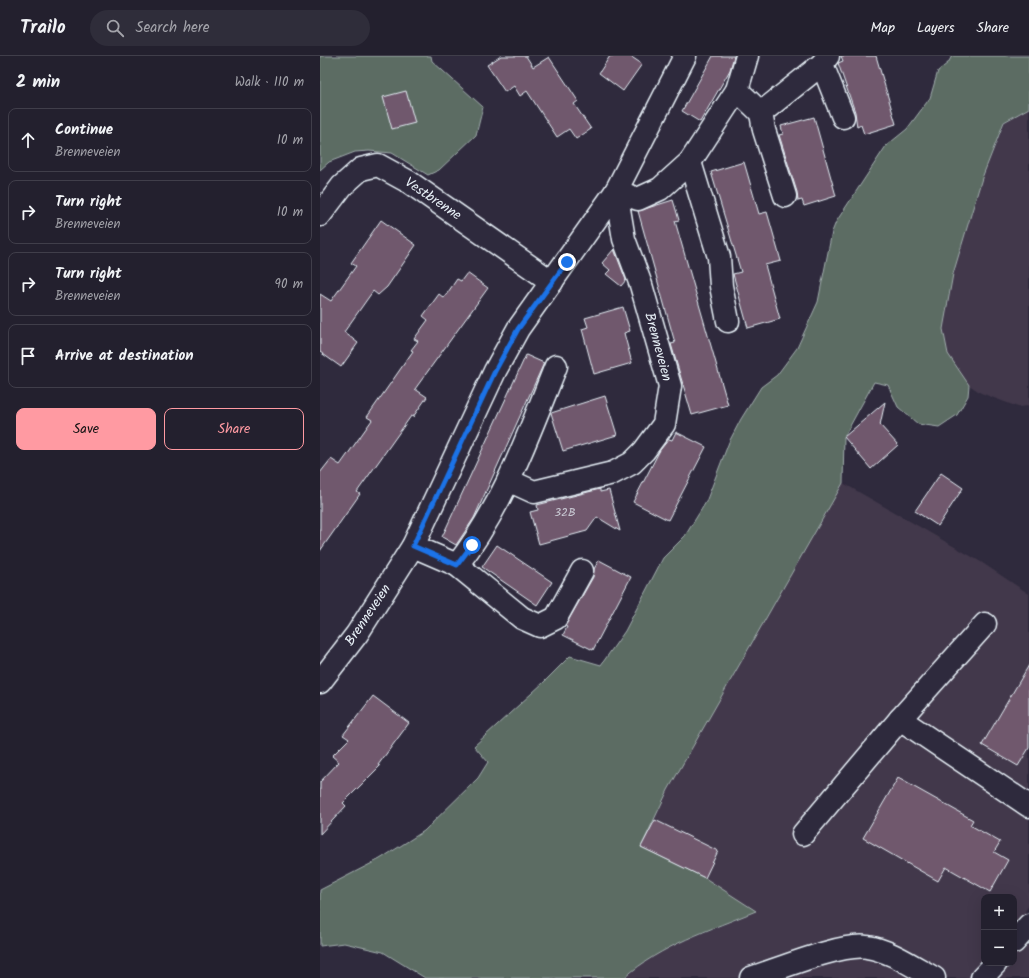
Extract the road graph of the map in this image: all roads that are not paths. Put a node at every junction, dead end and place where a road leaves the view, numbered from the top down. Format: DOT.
graph roads {
  1 [pos="685,56"];
  2 [pos="748,56"];
  3 [pos="825,60"];
  4 [pos="737,90"];
  5 [pos="761,114"];
  6 [pos="843,117"];
  7 [pos="690,162"];
  8 [pos="616,191"];
  9 [pos="785,196"];
  10 [pos="320,215"];
  11 [pos="552,282"];
  12 [pos="728,321"];
  13 [pos="556,366"];
  14 [pos="510,481"];
  15 [pos="413,546"];
  16 [pos="457,565"];
  17 [pos="582,572"];
  18 [pos="986,624"];
  19 [pos="320,682"];
  20 [pos="900,720"];
  21 [pos="1029,806"];
  22 [pos="803,834"];
  23 [pos="1029,925"];
  24 [pos="1017,939"];
  25 [pos="993,966"];
  26 [pos="795,971"];
  27 [pos="751,978"];
  28 [pos="934,978"];
  29 [pos="982,978"];
  1 -- 8 [label="street, Brenneveien"];
  2 -- 4 [label="street"];
  3 -- 5 [label="street"];
  3 -- 6 [label="street"];
  4 -- 5 [label="street"];
  4 -- 7 [label="street"];
  5 -- 9 [label="street"];
  7 -- 8 [label="street"];
  7 -- 12 [label="street"];
  8 -- 11 [label="street, Brenneveien"];
  8 -- 14 [label="street, Brenneveien"];
  10 -- 11 [label="street, Vestbrenne"];
  11 -- 15 [label="street, Brenneveien"];
  13 -- 14 [label="street"];
  14 -- 16 [label="street"];
  15 -- 16 [label="street"];
  15 -- 19 [label="street, Brenneveien"];
  16 -- 17 [label="street"];
  18 -- 20 [label="street"];
  20 -- 21 [label="street"];
  20 -- 22 [label="street"];
  23 -- 24 [label="street"];
  25 -- 29 [label="street"];
  26 -- 27 [label="street"];
  26 -- 28 [label="street"];
}
